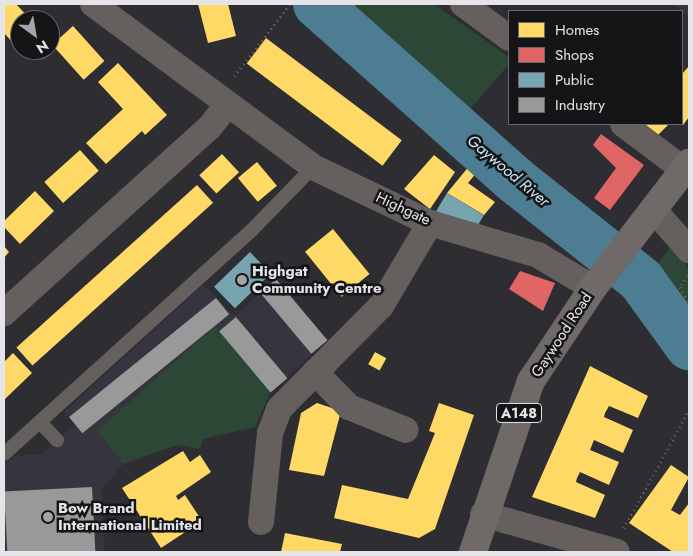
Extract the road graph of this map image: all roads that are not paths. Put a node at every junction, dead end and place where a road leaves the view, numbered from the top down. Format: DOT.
graph roads {
  1 [pos="93,4"];
  2 [pos="463,4"];
  3 [pos="508,37"];
  4 [pos="226,106"];
  5 [pos="624,125"];
  6 [pos="686,166"];
  7 [pos="312,167"];
  8 [pos="653,209"];
  9 [pos="430,223"];
  10 [pos="689,250"];
  11 [pos="593,288"];
  12 [pos="4,313"];
  13 [pos="316,372"];
  14 [pos="40,422"];
  15 [pos="406,430"];
  16 [pos="57,440"];
  17 [pos="4,454"];
  18 [pos="483,514"];
  19 [pos="261,522"];
  20 [pos="614,551"];
  21 [pos="473,552"];
  1 -- 4 [label="street, Highgate"];
  2 -- 3 [label="street"];
  4 -- 7 [label="street, Highgate"];
  4 -- 12 [label="street"];
  5 -- 6 [label="street"];
  6 -- 8 [label="main road, Gaywood Road / A148"];
  7 -- 9 [label="street, Highgate"];
  7 -- 14 [label="lane"];
  8 -- 10 [label="street"];
  8 -- 11 [label="main road, Gaywood Road / A148"];
  9 -- 11 [label="street, Highgate"];
  9 -- 13 [label="street"];
  11 -- 18 [label="main road, Gaywood Road / A148"];
  13 -- 15 [label="street"];
  13 -- 19 [label="street"];
  14 -- 16 [label="lane"];
  14 -- 17 [label="lane"];
  18 -- 20 [label="street"];
  18 -- 21 [label="main road, Gaywood Road / A148"];
}
